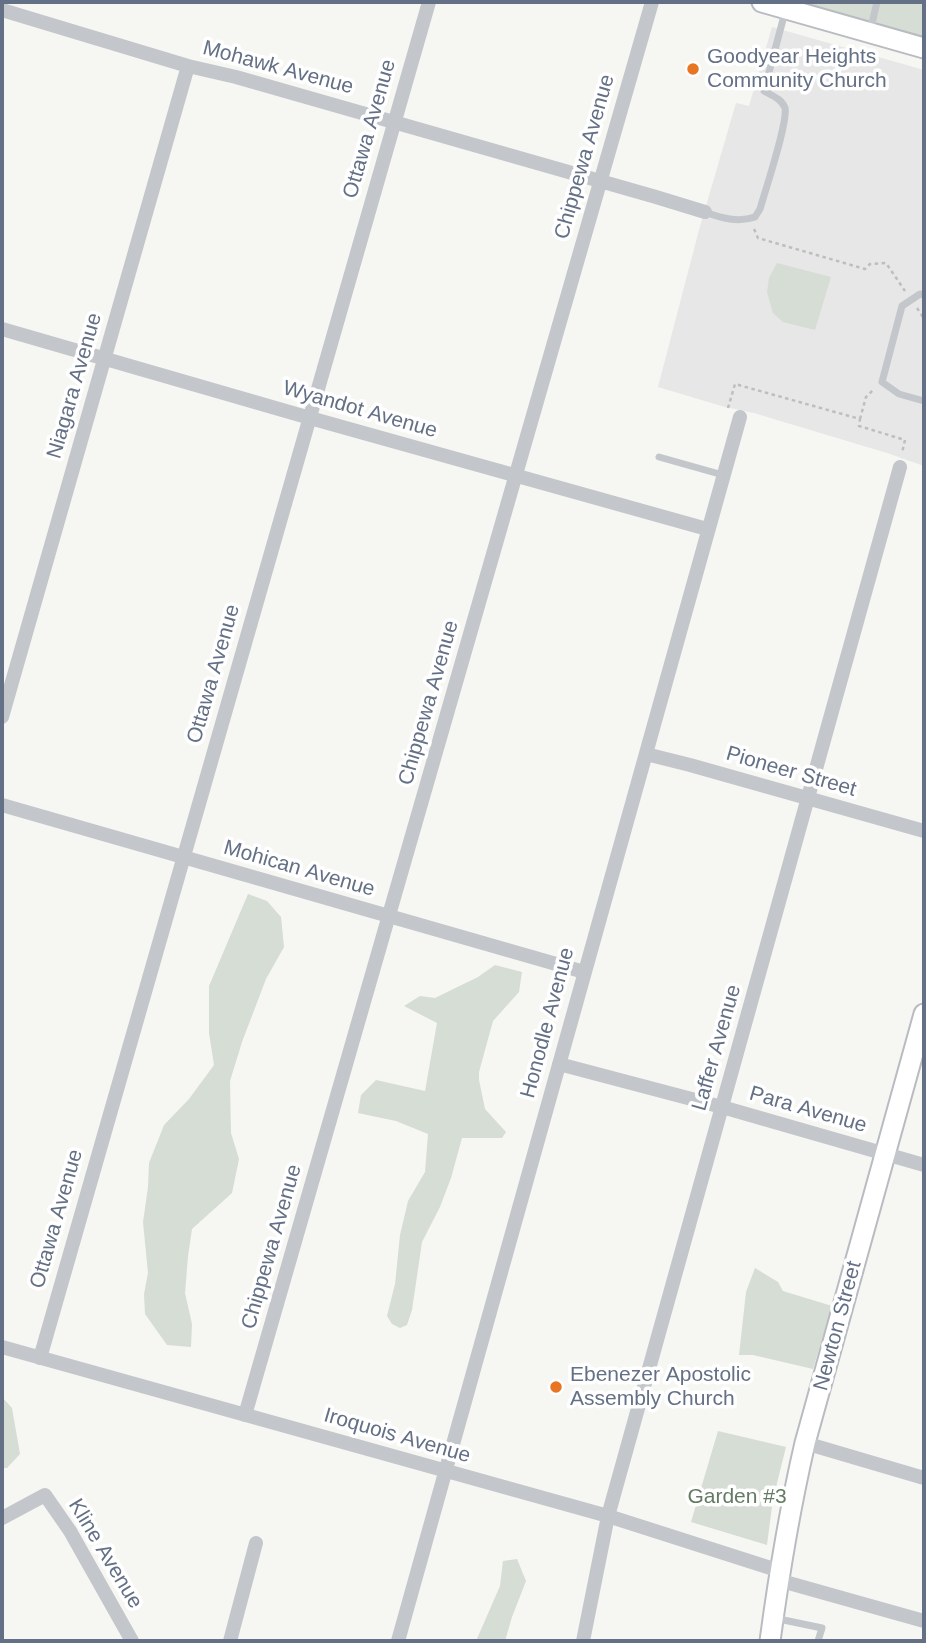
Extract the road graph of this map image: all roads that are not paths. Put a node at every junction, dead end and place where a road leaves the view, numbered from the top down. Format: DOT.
graph roads {
  1 [pos="429,2"];
  2 [pos="652,2"];
  3 [pos="762,2"];
  4 [pos="877,2"];
  5 [pos="786,9"];
  6 [pos="2,10"];
  7 [pos="869,33"];
  8 [pos="924,48"];
  9 [pos="188,66"];
  10 [pos="393,122"];
  11 [pos="599,182"];
  12 [pos="705,212"];
  13 [pos="924,295"];
  14 [pos="2,329"];
  15 [pos="105,359"];
  16 [pos="924,401"];
  17 [pos="734,412"];
  18 [pos="310,418"];
  19 [pos="659,457"];
  20 [pos="901,460"];
  21 [pos="516,475"];
  22 [pos="723,475"];
  23 [pos="707,529"];
  24 [pos="2,717"];
  25 [pos="646,754"];
  26 [pos="808,799"];
  27 [pos="2,805"];
  28 [pos="924,831"];
  29 [pos="182,858"];
  30 [pos="389,916"];
  31 [pos="584,972"];
  32 [pos="924,1014"];
  33 [pos="559,1064"];
  34 [pos="722,1107"];
  35 [pos="886,1154"];
  36 [pos="924,1165"];
  37 [pos="2,1347"];
  38 [pos="40,1358"];
  39 [pos="245,1415"];
  40 [pos="806,1443"];
  41 [pos="446,1472"];
  42 [pos="924,1478"];
  43 [pos="608,1516"];
  44 [pos="2,1518"];
  45 [pos="256,1543"];
  46 [pos="779,1575"];
  47 [pos="773,1618"];
  48 [pos="924,1621"];
  49 [pos="132,1641"];
  50 [pos="230,1641"];
  51 [pos="398,1641"];
  52 [pos="583,1641"];
  53 [pos="769,1641"];
  54 [pos="818,1641"];
  1 -- 10 [label="street, Ottawa Avenue"];
  2 -- 11 [label="street, Chippewa Avenue"];
  3 -- 5 [label="street"];
  4 -- 7 [label="lane"];
  5 -- 7 [label="street"];
  5 -- 12 [label="lane"];
  6 -- 9 [label="street, Mohawk Avenue"];
  7 -- 8 [label="street"];
  9 -- 10 [label="street, Mohawk Avenue"];
  9 -- 15 [label="street, Niagara Avenue"];
  10 -- 11 [label="street, Mohawk Avenue"];
  10 -- 18 [label="street, Ottawa Avenue"];
  11 -- 12 [label="street, Mohawk Avenue"];
  11 -- 21 [label="street, Chippewa Avenue"];
  13 -- 16 [label="lane"];
  14 -- 15 [label="street, Wyandot Avenue"];
  15 -- 18 [label="street, Wyandot Avenue"];
  15 -- 24 [label="street, Niagara Avenue"];
  17 -- 22 [label="street, Honodle Avenue"];
  18 -- 21 [label="street, Wyandot Avenue"];
  18 -- 29 [label="street, Ottawa Avenue"];
  19 -- 22 [label="lane"];
  20 -- 26 [label="street, Laffer Avenue"];
  21 -- 23 [label="street, Wyandot Avenue"];
  21 -- 30 [label="street, Chippewa Avenue"];
  22 -- 23 [label="street, Honodle Avenue"];
  23 -- 25 [label="street, Honodle Avenue"];
  25 -- 26 [label="street, Pioneer Street"];
  25 -- 31 [label="street, Honodle Avenue"];
  26 -- 28 [label="street, Pioneer Street"];
  26 -- 34 [label="street, Laffer Avenue"];
  27 -- 29 [label="street, Mohican Avenue"];
  29 -- 30 [label="street, Mohican Avenue"];
  29 -- 38 [label="street, Ottawa Avenue"];
  30 -- 31 [label="street, Mohican Avenue"];
  30 -- 39 [label="street, Chippewa Avenue"];
  31 -- 33 [label="street, Honodle Avenue"];
  32 -- 35 [label="street, Newton Street"];
  33 -- 34 [label="street, Para Avenue"];
  33 -- 41 [label="street, Honodle Avenue"];
  34 -- 35 [label="street, Para Avenue"];
  34 -- 43 [label="street, Laffer Avenue"];
  35 -- 36 [label="street, Para Avenue"];
  35 -- 40 [label="street, Newton Street"];
  37 -- 38 [label="street, Iroquois Avenue"];
  38 -- 39 [label="street, Iroquois Avenue"];
  39 -- 41 [label="street, Iroquois Avenue"];
  40 -- 42 [label="street"];
  40 -- 46 [label="street, Newton Street"];
  41 -- 43 [label="street, Iroquois Avenue"];
  41 -- 51 [label="street, Honodle Avenue"];
  43 -- 46 [label="street, Iroquois Avenue"];
  43 -- 52 [label="street, Laffer Avenue"];
  44 -- 49 [label="street, Kline Avenue"];
  45 -- 50 [label="street"];
  46 -- 47 [label="street, Newton Street"];
  46 -- 48 [label="street, Iroquois Avenue"];
  47 -- 53 [label="street, Newton Street"];
  47 -- 54 [label="lane"];
}
